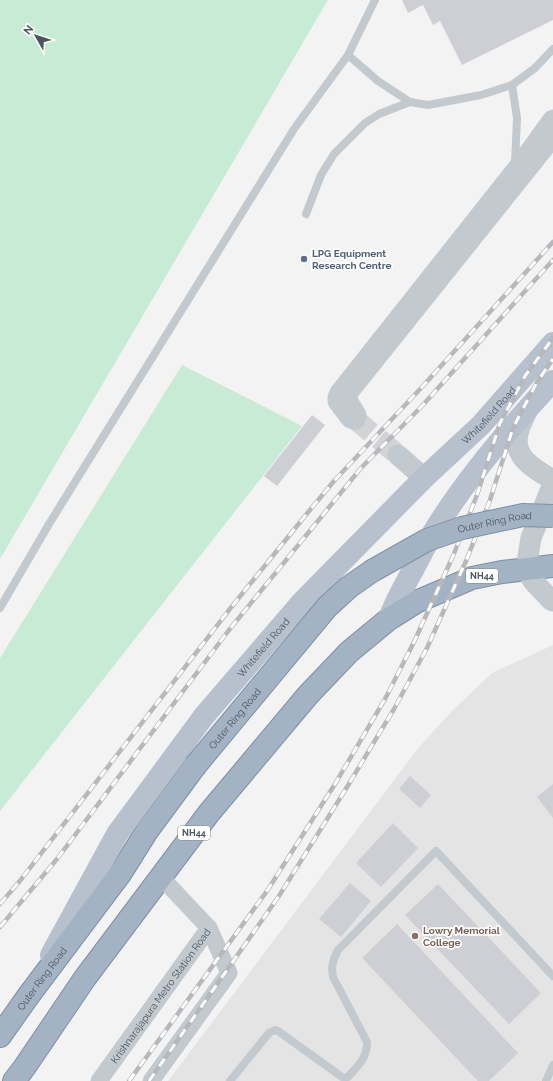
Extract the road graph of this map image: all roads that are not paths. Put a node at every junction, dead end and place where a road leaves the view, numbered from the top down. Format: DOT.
graph roads {
  1 [pos="375,0"];
  2 [pos="553,49"];
  3 [pos="348,55"];
  4 [pos="512,84"];
  5 [pos="410,102"];
  6 [pos="553,120"];
  7 [pos="553,136"];
  8 [pos="517,175"];
  9 [pos="306,214"];
  10 [pos="553,343"];
  11 [pos="553,381"];
  12 [pos="529,407"];
  13 [pos="398,455"];
  14 [pos="424,478"];
  15 [pos="553,480"];
  16 [pos="553,484"];
  17 [pos="553,516"];
  18 [pos="553,566"];
  19 [pos="526,569"];
  20 [pos="553,601"];
  21 [pos="0,608"];
  22 [pos="389,619"];
  23 [pos="162,877"];
  24 [pos="209,928"];
  25 [pos="553,976"];
  26 [pos="29,995"];
  27 [pos="0,1036"];
  28 [pos="553,1065"];
  29 [pos="19,1077"];
  30 [pos="99,1081"];
  31 [pos="151,1081"];
  32 [pos="230,1081"];
  33 [pos="546,1081"];
  1 -- 3 [label="lane"];
  2 -- 4 [label="lane"];
  3 -- 5 [label="lane"];
  3 -- 21 [label="lane"];
  4 -- 5 [label="lane"];
  4 -- 8 [label="lane"];
  5 -- 9 [label="lane"];
  6 -- 8 [label="street"];
  7 -- 8 [label="street"];
  8 -- 8 [label="street"];
  10 -- 14 [label="main road, Whitefield Road"];
  11 -- 12 [label="main road"];
  12 -- 15 [label="street"];
  12 -- 22 [label="main road"];
  13 -- 14 [label="street"];
  14 -- 26 [label="main road, Whitefield Road"];
  16 -- 19 [label="street"];
  17 -- 26 [label="highway, Outer Ring Road, bridge"];
  18 -- 19 [label="highway, NH44"];
  19 -- 20 [label="street"];
  19 -- 22 [label="highway, NH44"];
  22 -- 23 [label="highway, NH44"];
  23 -- 24 [label="street, Krishnarajapura Metro Station Road"];
  23 -- 29 [label="highway, NH44"];
  24 -- 30 [label="street, Krishnarajapura Metro Station Road"];
  24 -- 31 [label="street"];
  25 -- 32 [label="lane"];
  26 -- 27 [label="highway, Outer Ring Road"];
  28 -- 33 [label="lane"];
}
